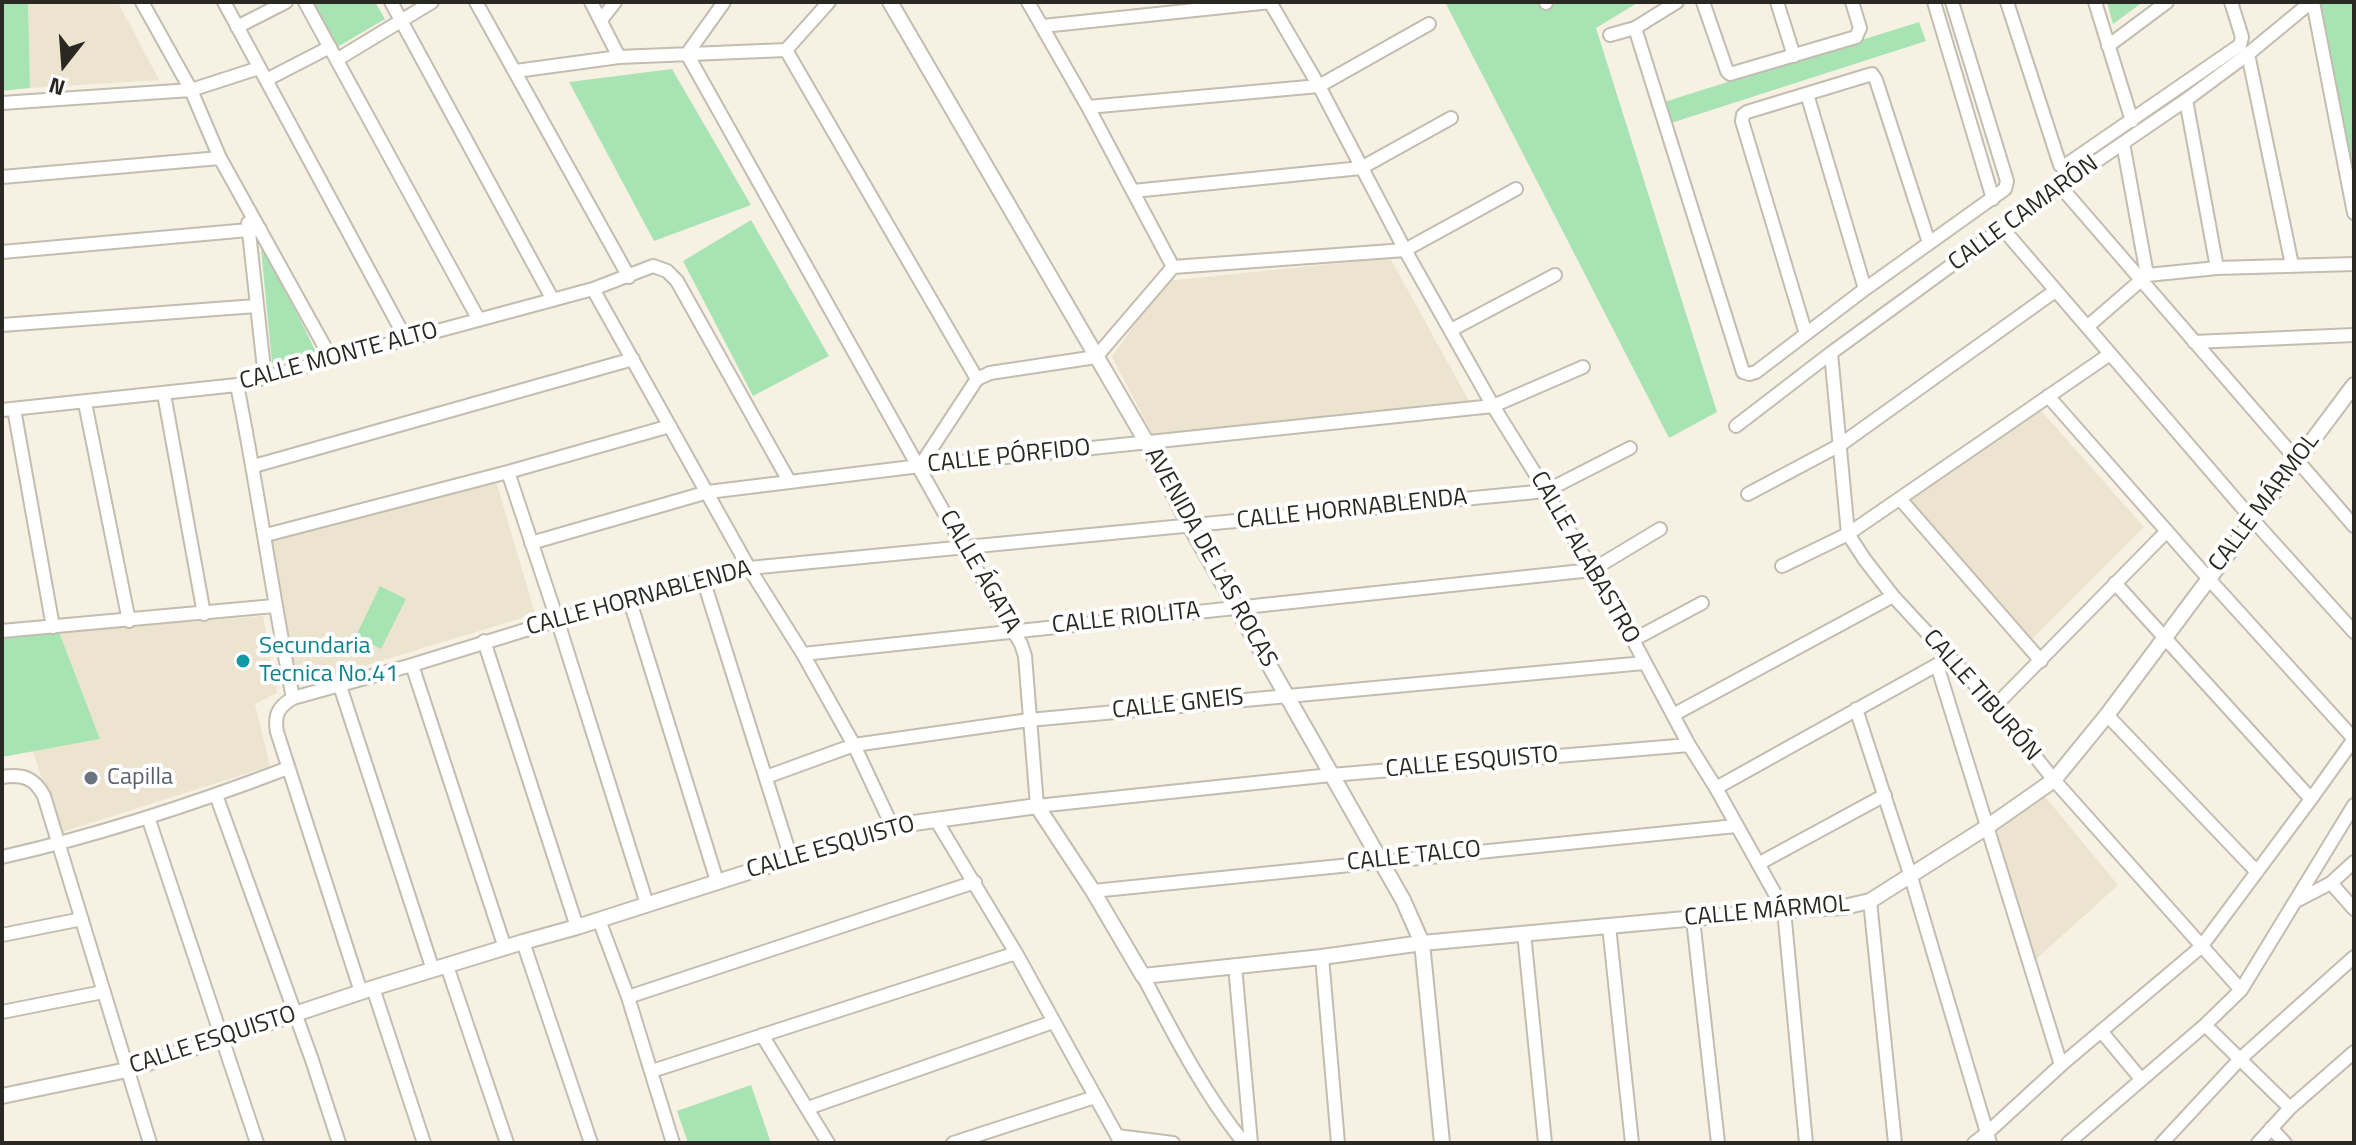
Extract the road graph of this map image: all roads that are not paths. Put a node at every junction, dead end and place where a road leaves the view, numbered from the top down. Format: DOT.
graph roads {
  1 [pos="142,2"];
  2 [pos="224,2"];
  3 [pos="286,2"];
  4 [pos="305,2"];
  5 [pos="391,2"];
  6 [pos="432,2"];
  7 [pos="476,2"];
  8 [pos="591,2"];
  9 [pos="615,2"];
  10 [pos="724,2"];
  11 [pos="829,2"];
  12 [pos="890,2"];
  13 [pos="1028,2"];
  14 [pos="1270,2"];
  15 [pos="1677,2"];
  16 [pos="1703,2"];
  17 [pos="1777,2"];
  18 [pos="1852,2"];
  19 [pos="1934,2"];
  20 [pos="1952,2"];
  21 [pos="2007,2"];
  22 [pos="2095,2"];
  23 [pos="2167,2"];
  24 [pos="2231,2"];
  25 [pos="2312,2"];
  26 [pos="401,20"];
  27 [pos="601,20"];
  28 [pos="1429,24"];
  29 [pos="1043,26"];
  30 [pos="237,27"];
  31 [pos="1635,28"];
  32 [pos="1610,35"];
  33 [pos="2108,46"];
  34 [pos="330,47"];
  35 [pos="786,50"];
  36 [pos="687,54"];
  37 [pos="2248,54"];
  38 [pos="1794,56"];
  39 [pos="619,57"];
  40 [pos="338,59"];
  41 [pos="516,71"];
  42 [pos="263,74"];
  43 [pos="1319,86"];
  44 [pos="191,90"];
  45 [pos="1807,94"];
  46 [pos="2186,100"];
  47 [pos="2,103"];
  48 [pos="1088,107"];
  49 [pos="1451,118"];
  50 [pos="2132,121"];
  51 [pos="2123,143"];
  52 [pos="220,158"];
  53 [pos="1361,168"];
  54 [pos="2,177"];
  55 [pos="2060,186"];
  56 [pos="1516,189"];
  57 [pos="1133,191"];
  58 [pos="1993,199"];
  59 [pos="2354,213"];
  60 [pos="2003,229"];
  61 [pos="254,230"];
  62 [pos="1929,243"];
  63 [pos="1405,250"];
  64 [pos="2,252"];
  65 [pos="2354,264"];
  66 [pos="2292,265"];
  67 [pos="1173,267"];
  68 [pos="2217,268"];
  69 [pos="1555,275"];
  70 [pos="629,277"];
  71 [pos="2145,277"];
  72 [pos="593,289"];
  73 [pos="1865,289"];
  74 [pos="2055,291"];
  75 [pos="553,300"];
  76 [pos="256,306"];
  77 [pos="479,320"];
  78 [pos="2,325"];
  79 [pos="2087,327"];
  80 [pos="1451,330"];
  81 [pos="1806,334"];
  82 [pos="2354,335"];
  83 [pos="406,339"];
  84 [pos="2194,342"];
  85 [pos="1831,353"];
  86 [pos="2110,354"];
  87 [pos="1096,357"];
  88 [pos="633,359"];
  89 [pos="332,360"];
  90 [pos="1583,367"];
  91 [pos="265,378"];
  92 [pos="977,379"];
  93 [pos="237,385"];
  94 [pos="2354,385"];
  95 [pos="164,394"];
  96 [pos="2048,396"];
  97 [pos="85,403"];
  98 [pos="1493,406"];
  99 [pos="8,410"];
  100 [pos="670,426"];
  101 [pos="1736,426"];
  102 [pos="1147,443"];
  103 [pos="1840,445"];
  104 [pos="1630,448"];
  105 [pos="2297,460"];
  106 [pos="254,466"];
  107 [pos="920,466"];
  108 [pos="508,472"];
  109 [pos="789,481"];
  110 [pos="1546,491"];
  111 [pos="708,492"];
  112 [pos="1748,494"];
  113 [pos="1901,500"];
  114 [pos="2253,520"];
  115 [pos="1190,526"];
  116 [pos="2354,526"];
  117 [pos="1660,529"];
  118 [pos="2167,531"];
  119 [pos="1848,534"];
  120 [pos="266,535"];
  121 [pos="531,543"];
  122 [pos="964,548"];
  123 [pos="1782,566"];
  124 [pos="749,568"];
  125 [pos="1592,570"];
  126 [pos="2208,578"];
  127 [pos="703,579"];
  128 [pos="2115,583"];
  129 [pos="1893,596"];
  130 [pos="629,598"];
  131 [pos="1702,603"];
  132 [pos="274,606"];
  133 [pos="1238,608"];
  134 [pos="204,614"];
  135 [pos="557,619"];
  136 [pos="129,621"];
  137 [pos="53,627"];
  138 [pos="2,631"];
  139 [pos="1013,631"];
  140 [pos="2354,632"];
  141 [pos="2163,637"];
  142 [pos="1633,640"];
  143 [pos="484,641"];
  144 [pos="803,654"];
  145 [pos="1942,661"];
  146 [pos="2041,661"];
  147 [pos="1644,663"];
  148 [pos="412,665"];
  149 [pos="340,686"];
  150 [pos="1285,695"];
  151 [pos="293,698"];
  152 [pos="1995,706"];
  153 [pos="1856,709"];
  154 [pos="1673,715"];
  155 [pos="2107,715"];
  156 [pos="1029,720"];
  157 [pos="2354,739"];
  158 [pos="854,745"];
  159 [pos="1689,745"];
  160 [pos="288,768"];
  161 [pos="1331,775"];
  162 [pos="2,777"];
  163 [pos="766,777"];
  164 [pos="2054,780"];
  165 [pos="1716,788"];
  166 [pos="216,795"];
  167 [pos="1885,795"];
  168 [pos="2311,799"];
  169 [pos="2354,805"];
  170 [pos="1037,806"];
  171 [pos="148,817"];
  172 [pos="936,820"];
  173 [pos="892,826"];
  174 [pos="1736,826"];
  175 [pos="1987,827"];
  176 [pos="60,844"];
  177 [pos="2,857"];
  178 [pos="791,858"];
  179 [pos="1382,860"];
  180 [pos="2354,862"];
  181 [pos="1758,864"];
  182 [pos="2257,872"];
  183 [pos="1911,877"];
  184 [pos="717,881"];
  185 [pos="975,882"];
  186 [pos="2331,883"];
  187 [pos="1093,891"];
  188 [pos="2298,900"];
  189 [pos="1870,901"];
  190 [pos="647,904"];
  191 [pos="2354,909"];
  192 [pos="1784,910"];
  193 [pos="82,919"];
  194 [pos="1693,919"];
  195 [pos="599,920"];
  196 [pos="1609,926"];
  197 [pos="577,927"];
  198 [pos="1524,933"];
  199 [pos="2,935"];
  200 [pos="523,942"];
  201 [pos="1422,943"];
  202 [pos="2201,947"];
  203 [pos="505,948"];
  204 [pos="1016,953"];
  205 [pos="1322,957"];
  206 [pos="2354,957"];
  207 [pos="1235,966"];
  208 [pos="440,968"];
  209 [pos="1143,976"];
  210 [pos="367,990"];
  211 [pos="2241,990"];
  212 [pos="103,992"];
  213 [pos="628,997"];
  214 [pos="2,1012"];
  215 [pos="295,1014"];
  216 [pos="1053,1022"];
  217 [pos="2205,1025"];
  218 [pos="2101,1031"];
  219 [pos="762,1035"];
  220 [pos="221,1039"];
  221 [pos="2354,1052"];
  222 [pos="2240,1059"];
  223 [pos="2061,1065"];
  224 [pos="127,1070"];
  225 [pos="652,1071"];
  226 [pos="2141,1079"];
  227 [pos="2,1096"];
  228 [pos="1095,1097"];
  229 [pos="808,1108"];
  230 [pos="2290,1108"];
  231 [pos="2271,1128"];
  232 [pos="1989,1138"];
  233 [pos="1119,1139"];
  234 [pos="150,1143"];
  235 [pos="257,1143"];
  236 [pos="339,1143"];
  237 [pos="424,1143"];
  238 [pos="507,1143"];
  239 [pos="591,1143"];
  240 [pos="673,1143"];
  241 [pos="828,1143"];
  242 [pos="953,1143"];
  243 [pos="1173,1143"];
  244 [pos="1244,1143"];
  245 [pos="1251,1143"];
  246 [pos="1338,1143"];
  247 [pos="1442,1143"];
  248 [pos="1545,1143"];
  249 [pos="1632,1143"];
  250 [pos="1718,1143"];
  251 [pos="1806,1143"];
  252 [pos="1895,1143"];
  253 [pos="1974,1143"];
  254 [pos="2068,1143"];
  255 [pos="2162,1143"];
  256 [pos="2258,1143"];
  257 [pos="2285,1143"];
  1 -- 44 [label="street"];
  2 -- 30 [label="street"];
  3 -- 30 [label="street"];
  4 -- 34 [label="street"];
  5 -- 26 [label="street"];
  6 -- 26 [label="street"];
  7 -- 41 [label="street"];
  8 -- 27 [label="street"];
  9 -- 27 [label="street"];
  10 -- 36 [label="street"];
  11 -- 35 [label="street"];
  12 -- 87 [label="street, AVENIDA DE LAS ROCAS"];
  13 -- 29 [label="street"];
  14 -- 29 [label="street"];
  14 -- 43 [label="street, CALLE ALABASTRO"];
  15 -- 31 [label="street"];
  16 -- 38 [label="street"];
  17 -- 38 [label="street"];
  18 -- 38 [label="street"];
  19 -- 58 [label="street"];
  20 -- 58 [label="street"];
  21 -- 50 [label="street"];
  22 -- 33 [label="street"];
  23 -- 33 [label="street"];
  24 -- 50 [label="street"];
  25 -- 37 [label="street, CALLE CAMARÓN"];
  25 -- 59 [label="street"];
  26 -- 40 [label="street"];
  26 -- 75 [label="street"];
  27 -- 39 [label="street"];
  28 -- 43 [label="street"];
  29 -- 48 [label="street"];
  30 -- 42 [label="street"];
  31 -- 32 [label="street"];
  31 -- 81 [label="street"];
  33 -- 50 [label="street"];
  34 -- 40 [label="street"];
  34 -- 42 [label="street"];
  35 -- 36 [label="street"];
  35 -- 92 [label="street"];
  36 -- 39 [label="street"];
  36 -- 107 [label="street, CALLE ÁGATA"];
  37 -- 46 [label="street, CALLE CAMARÓN"];
  37 -- 66 [label="street"];
  39 -- 41 [label="street"];
  40 -- 77 [label="street"];
  41 -- 70 [label="street"];
  42 -- 44 [label="street"];
  42 -- 83 [label="street"];
  43 -- 48 [label="street"];
  43 -- 53 [label="street, CALLE ALABASTRO"];
  44 -- 47 [label="street"];
  44 -- 52 [label="street"];
  45 -- 62 [label="street"];
  45 -- 73 [label="street"];
  45 -- 81 [label="street"];
  46 -- 51 [label="street, CALLE CAMARÓN"];
  46 -- 68 [label="street"];
  48 -- 57 [label="street"];
  49 -- 53 [label="street"];
  51 -- 55 [label="street, CALLE CAMARÓN"];
  51 -- 71 [label="street"];
  52 -- 54 [label="street"];
  52 -- 61 [label="street"];
  53 -- 57 [label="street"];
  53 -- 63 [label="street, CALLE ALABASTRO"];
  55 -- 60 [label="street, CALLE CAMARÓN"];
  55 -- 71 [label="street"];
  56 -- 63 [label="street"];
  57 -- 67 [label="street"];
  58 -- 62 [label="street"];
  60 -- 74 [label="street"];
  60 -- 85 [label="street, CALLE CAMARÓN"];
  61 -- 64 [label="street"];
  61 -- 76 [label="street"];
  61 -- 89 [label="street"];
  62 -- 73 [label="street"];
  63 -- 67 [label="street"];
  63 -- 80 [label="street, CALLE ALABASTRO"];
  65 -- 66 [label="street"];
  66 -- 68 [label="street"];
  67 -- 87 [label="street"];
  68 -- 71 [label="street"];
  69 -- 80 [label="street"];
  70 -- 72 [label="street, CALLE MONTE ALTO"];
  70 -- 109 [label="street, CALLE MONTE ALTO"];
  71 -- 79 [label="street"];
  71 -- 84 [label="street"];
  72 -- 75 [label="street, CALLE MONTE ALTO"];
  72 -- 88 [label="street"];
  73 -- 81 [label="street"];
  74 -- 79 [label="street"];
  74 -- 103 [label="street"];
  75 -- 77 [label="street, CALLE MONTE ALTO"];
  76 -- 78 [label="street"];
  76 -- 91 [label="street"];
  77 -- 83 [label="street, CALLE MONTE ALTO"];
  79 -- 86 [label="street"];
  80 -- 98 [label="street, CALLE ALABASTRO"];
  82 -- 84 [label="street"];
  83 -- 89 [label="street, CALLE MONTE ALTO"];
  84 -- 105 [label="street"];
  85 -- 101 [label="street, CALLE CAMARÓN"];
  85 -- 103 [label="street, CALLE TIBURÓN"];
  86 -- 96 [label="street"];
  86 -- 114 [label="street"];
  87 -- 92 [label="street"];
  87 -- 102 [label="street, AVENIDA DE LAS ROCAS"];
  88 -- 100 [label="street"];
  88 -- 106 [label="street"];
  89 -- 91 [label="street, CALLE MONTE ALTO"];
  90 -- 98 [label="street, CALLE PÓRFIDO"];
  91 -- 93 [label="street, CALLE MONTE ALTO"];
  92 -- 107 [label="street"];
  93 -- 95 [label="street, CALLE MONTE ALTO"];
  93 -- 106 [label="street"];
  94 -- 105 [label="street, CALLE MÁRMOL"];
  95 -- 97 [label="street, CALLE MONTE ALTO"];
  95 -- 134 [label="street"];
  96 -- 113 [label="street"];
  96 -- 118 [label="street"];
  97 -- 99 [label="street, CALLE MONTE ALTO"];
  97 -- 136 [label="street"];
  98 -- 102 [label="street, CALLE PÓRFIDO"];
  98 -- 110 [label="street, CALLE ALABASTRO"];
  99 -- 137 [label="street"];
  100 -- 108 [label="street"];
  100 -- 111 [label="street"];
  102 -- 107 [label="street, CALLE PÓRFIDO"];
  102 -- 115 [label="street, AVENIDA DE LAS ROCAS"];
  103 -- 112 [label="street"];
  103 -- 119 [label="street, CALLE TIBURÓN"];
  104 -- 110 [label="street"];
  105 -- 114 [label="street, CALLE MÁRMOL"];
  105 -- 116 [label="street"];
  106 -- 120 [label="street"];
  107 -- 109 [label="street, CALLE PÓRFIDO"];
  107 -- 122 [label="street, CALLE ÁGATA"];
  108 -- 120 [label="street"];
  108 -- 121 [label="street"];
  109 -- 111 [label="street, CALLE PÓRFIDO"];
  110 -- 115 [label="street, CALLE HORNABLENDA"];
  110 -- 125 [label="street, CALLE ALABASTRO"];
  111 -- 121 [label="street, CALLE PÓRFIDO"];
  111 -- 124 [label="street"];
  113 -- 119 [label="street"];
  113 -- 146 [label="street"];
  114 -- 126 [label="street, CALLE MÁRMOL"];
  114 -- 140 [label="street"];
  115 -- 122 [label="street, CALLE HORNABLENDA"];
  115 -- 133 [label="street, AVENIDA DE LAS ROCAS"];
  117 -- 125 [label="street"];
  118 -- 126 [label="street"];
  118 -- 128 [label="street"];
  119 -- 123 [label="street"];
  119 -- 129 [label="street, CALLE TIBURÓN"];
  120 -- 132 [label="street"];
  121 -- 135 [label="street"];
  122 -- 124 [label="street, CALLE HORNABLENDA"];
  122 -- 139 [label="street, CALLE ÁGATA"];
  124 -- 127 [label="street, CALLE HORNABLENDA"];
  124 -- 144 [label="street"];
  125 -- 133 [label="street, CALLE RIOLITA"];
  125 -- 142 [label="street, CALLE ALABASTRO"];
  126 -- 141 [label="street, CALLE MÁRMOL"];
  126 -- 157 [label="street"];
  127 -- 130 [label="street, CALLE HORNABLENDA"];
  127 -- 163 [label="street"];
  128 -- 141 [label="street"];
  128 -- 146 [label="street"];
  129 -- 145 [label="street, CALLE TIBURÓN"];
  129 -- 154 [label="street"];
  130 -- 135 [label="street, CALLE HORNABLENDA"];
  130 -- 184 [label="street"];
  131 -- 142 [label="street"];
  132 -- 134 [label="street"];
  132 -- 151 [label="street"];
  133 -- 139 [label="street, CALLE RIOLITA"];
  133 -- 150 [label="street, AVENIDA DE LAS ROCAS"];
  134 -- 136 [label="street"];
  135 -- 143 [label="street, CALLE HORNABLENDA"];
  135 -- 190 [label="street"];
  136 -- 137 [label="street"];
  137 -- 138 [label="street"];
  139 -- 144 [label="street, CALLE RIOLITA"];
  139 -- 156 [label="street, CALLE ÁGATA"];
  141 -- 155 [label="street, CALLE MÁRMOL"];
  141 -- 168 [label="street"];
  142 -- 147 [label="street, CALLE ALABASTRO"];
  143 -- 148 [label="street, CALLE HORNABLENDA"];
  143 -- 197 [label="street"];
  144 -- 158 [label="street"];
  145 -- 152 [label="street, CALLE TIBURÓN"];
  145 -- 153 [label="street"];
  145 -- 175 [label="street"];
  146 -- 152 [label="street"];
  147 -- 150 [label="street, CALLE GNEIS"];
  147 -- 154 [label="street, CALLE ALABASTRO"];
  148 -- 149 [label="street, CALLE HORNABLENDA"];
  148 -- 203 [label="street"];
  149 -- 151 [label="street, CALLE HORNABLENDA"];
  149 -- 208 [label="street"];
  150 -- 156 [label="street, CALLE GNEIS"];
  150 -- 161 [label="street, AVENIDA DE LAS ROCAS"];
  151 -- 160 [label="street"];
  152 -- 164 [label="street, CALLE TIBURÓN"];
  153 -- 165 [label="street"];
  153 -- 167 [label="street"];
  154 -- 159 [label="street, CALLE ALABASTRO"];
  155 -- 164 [label="street, CALLE MÁRMOL"];
  155 -- 182 [label="street"];
  156 -- 158 [label="street, CALLE GNEIS"];
  156 -- 170 [label="street, CALLE ÁGATA"];
  157 -- 168 [label="street"];
  158 -- 163 [label="street, CALLE GNEIS"];
  158 -- 173 [label="street"];
  159 -- 161 [label="street, CALLE ESQUISTO"];
  159 -- 165 [label="street, CALLE ALABASTRO"];
  160 -- 166 [label="street"];
  160 -- 210 [label="street"];
  161 -- 170 [label="street, CALLE ESQUISTO"];
  161 -- 179 [label="street, AVENIDA DE LAS ROCAS"];
  162 -- 176 [label="street"];
  163 -- 178 [label="street"];
  164 -- 175 [label="street, CALLE MÁRMOL"];
  164 -- 202 [label="street, CALLE TIBURÓN"];
  165 -- 174 [label="street, CALLE ALABASTRO"];
  166 -- 171 [label="street"];
  166 -- 215 [label="street"];
  167 -- 181 [label="street"];
  167 -- 183 [label="street"];
  168 -- 182 [label="street"];
  169 -- 188 [label="street"];
  170 -- 172 [label="street, CALLE ESQUISTO"];
  170 -- 187 [label="street, CALLE ÁGATA"];
  171 -- 176 [label="street"];
  171 -- 220 [label="street"];
  172 -- 173 [label="street, CALLE ESQUISTO"];
  172 -- 185 [label="street"];
  173 -- 178 [label="street, CALLE ESQUISTO"];
  174 -- 179 [label="street, CALLE TALCO"];
  174 -- 181 [label="street, CALLE ALABASTRO"];
  175 -- 183 [label="street, CALLE MÁRMOL"];
  175 -- 223 [label="street"];
  176 -- 177 [label="street"];
  176 -- 193 [label="street"];
  178 -- 184 [label="street, CALLE ESQUISTO"];
  179 -- 187 [label="street, CALLE TALCO"];
  179 -- 201 [label="street, AVENIDA DE LAS ROCAS"];
  180 -- 186 [label="street"];
  181 -- 192 [label="street, CALLE ALABASTRO"];
  182 -- 202 [label="street"];
  183 -- 189 [label="street, CALLE MÁRMOL"];
  183 -- 232 [label="street"];
  184 -- 190 [label="street, CALLE ESQUISTO"];
  185 -- 204 [label="street"];
  185 -- 213 [label="street"];
  186 -- 188 [label="street"];
  186 -- 191 [label="street"];
  187 -- 209 [label="street, CALLE ÁGATA"];
  188 -- 211 [label="street"];
  189 -- 192 [label="street, CALLE MÁRMOL"];
  189 -- 252 [label="street"];
  190 -- 195 [label="street, CALLE ESQUISTO"];
  192 -- 194 [label="street, CALLE MÁRMOL"];
  192 -- 251 [label="street, CALLE ALABASTRO"];
  193 -- 199 [label="street"];
  193 -- 212 [label="street"];
  194 -- 196 [label="street, CALLE MÁRMOL"];
  194 -- 250 [label="street"];
  195 -- 197 [label="street, CALLE ESQUISTO"];
  195 -- 213 [label="street"];
  196 -- 198 [label="street, CALLE MÁRMOL"];
  196 -- 249 [label="street"];
  197 -- 200 [label="street, CALLE ESQUISTO"];
  198 -- 201 [label="street, CALLE MÁRMOL"];
  198 -- 248 [label="street"];
  200 -- 203 [label="street, CALLE ESQUISTO"];
  200 -- 239 [label="street"];
  201 -- 205 [label="street, CALLE MÁRMOL"];
  201 -- 247 [label="street, AVENIDA DE LAS ROCAS"];
  202 -- 211 [label="street, CALLE TIBURÓN"];
  202 -- 218 [label="street"];
  203 -- 208 [label="street, CALLE ESQUISTO"];
  204 -- 216 [label="street"];
  204 -- 219 [label="street"];
  205 -- 207 [label="street, CALLE MÁRMOL"];
  205 -- 246 [label="street"];
  206 -- 222 [label="street"];
  207 -- 209 [label="street, CALLE MÁRMOL"];
  207 -- 245 [label="street"];
  208 -- 210 [label="street, CALLE ESQUISTO"];
  208 -- 238 [label="street"];
  209 -- 244 [label="street, CALLE ÁGATA"];
  210 -- 215 [label="street, CALLE ESQUISTO"];
  210 -- 237 [label="street"];
  211 -- 217 [label="street"];
  212 -- 214 [label="street"];
  212 -- 224 [label="street"];
  213 -- 225 [label="street"];
  215 -- 220 [label="street, CALLE ESQUISTO"];
  215 -- 236 [label="street"];
  216 -- 228 [label="street"];
  216 -- 229 [label="street"];
  217 -- 222 [label="street"];
  217 -- 226 [label="street"];
  218 -- 223 [label="street"];
  218 -- 226 [label="street"];
  219 -- 225 [label="street"];
  219 -- 229 [label="street"];
  220 -- 224 [label="street, CALLE ESQUISTO"];
  220 -- 235 [label="street"];
  221 -- 230 [label="street"];
  222 -- 230 [label="street"];
  222 -- 255 [label="street"];
  223 -- 232 [label="street"];
  224 -- 227 [label="street, CALLE ESQUISTO"];
  224 -- 234 [label="street"];
  225 -- 240 [label="street"];
  226 -- 254 [label="street"];
  228 -- 233 [label="street"];
  228 -- 242 [label="street"];
  229 -- 241 [label="street"];
  230 -- 231 [label="street"];
  231 -- 256 [label="street"];
  231 -- 257 [label="street"];
  232 -- 253 [label="street"];
  233 -- 243 [label="street"];
}
